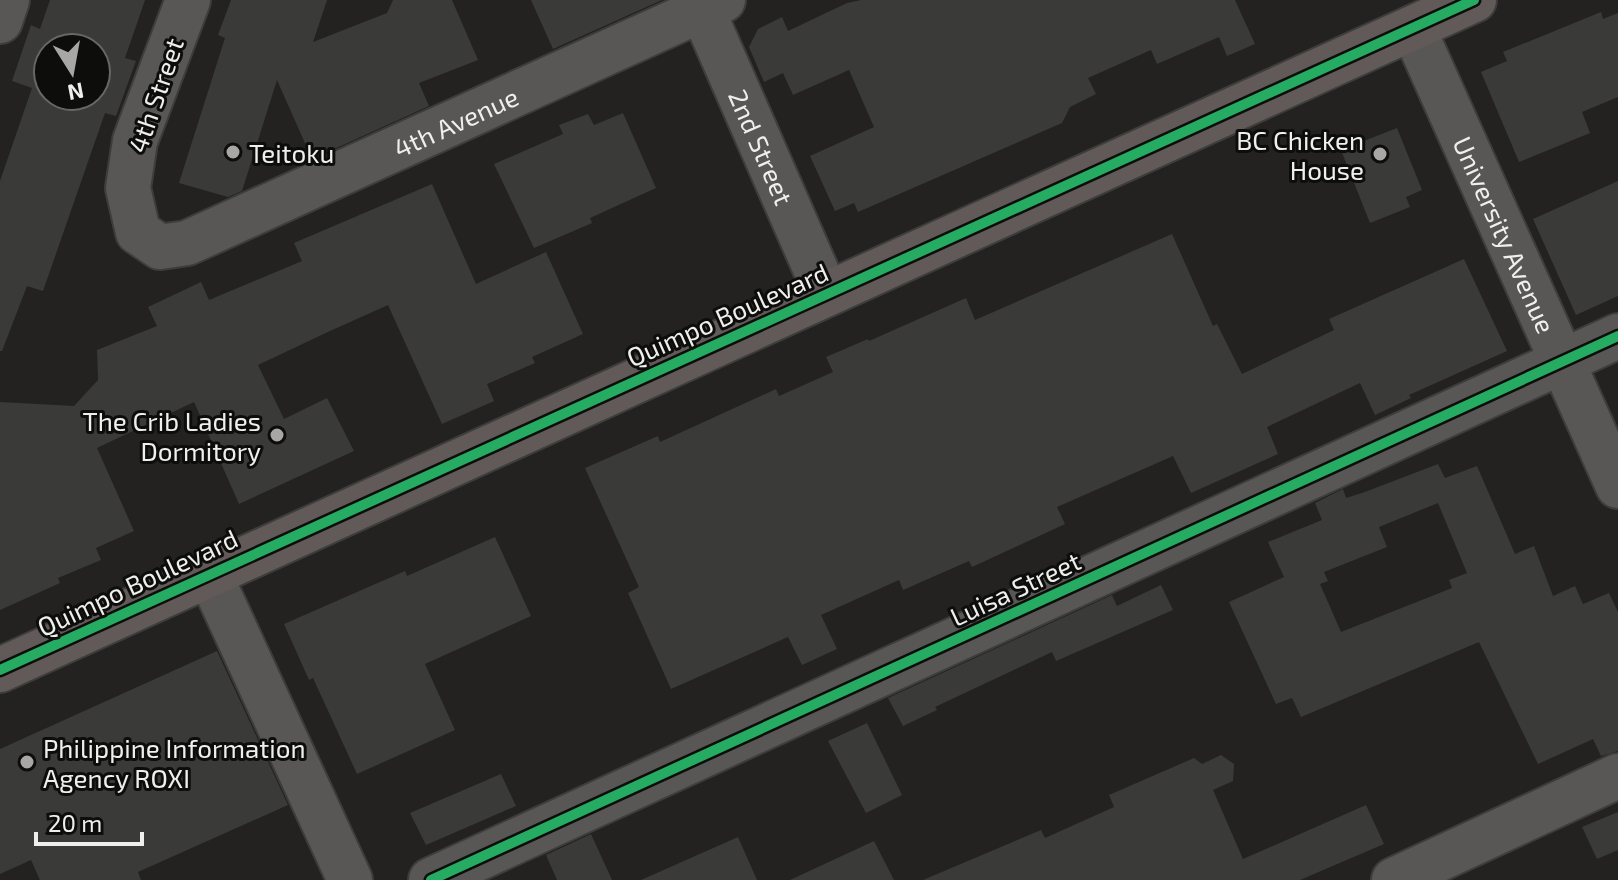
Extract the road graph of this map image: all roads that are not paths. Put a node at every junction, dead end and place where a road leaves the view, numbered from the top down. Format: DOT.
graph roads {
  1 [pos="7,0"];
  2 [pos="188,0"];
  3 [pos="1474,0"];
  4 [pos="707,3"];
  5 [pos="0,21"];
  6 [pos="1413,28"];
  7 [pos="187,243"];
  8 [pos="826,293"];
  9 [pos="1618,336"];
  10 [pos="1562,361"];
  11 [pos="1618,486"];
  12 [pos="209,573"];
  13 [pos="0,670"];
  14 [pos="1618,776"];
  15 [pos="350,880"];
  16 [pos="431,880"];
  17 [pos="1394,880"];
  1 -- 5 [label="street"];
  2 -- 7 [label="street, 4th Street"];
  3 -- 6 [label="main road, Quimpo Boulevard"];
  4 -- 7 [label="street, 4th Avenue"];
  4 -- 8 [label="street, 2nd Street"];
  6 -- 8 [label="main road, Quimpo Boulevard"];
  6 -- 10 [label="street, University Avenue"];
  8 -- 12 [label="main road, Quimpo Boulevard"];
  9 -- 10 [label="street, Luisa Street"];
  10 -- 11 [label="street, University Avenue"];
  10 -- 16 [label="street, Luisa Street"];
  12 -- 13 [label="main road, Quimpo Boulevard"];
  12 -- 15 [label="street"];
  14 -- 17 [label="street"];
}
